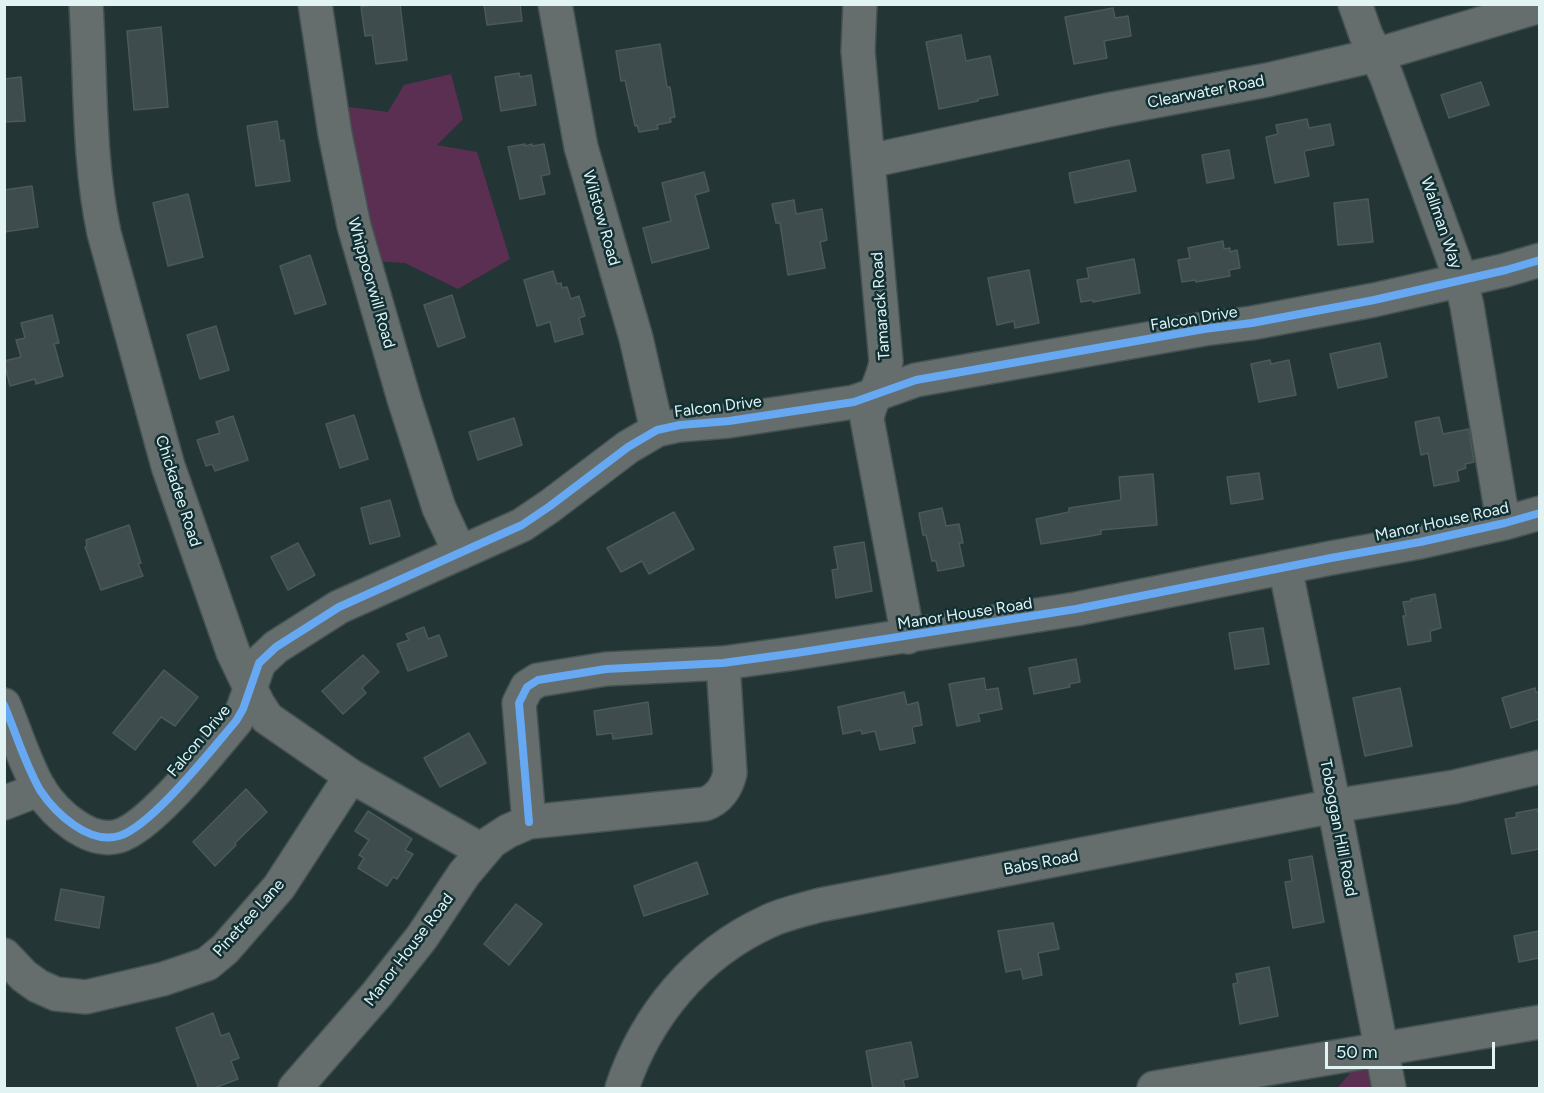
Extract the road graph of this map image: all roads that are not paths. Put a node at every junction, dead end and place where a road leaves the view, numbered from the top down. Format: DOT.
graph roads {
  1 [pos="86,4"];
  2 [pos="315,4"];
  3 [pos="555,4"];
  4 [pos="860,4"];
  5 [pos="1355,4"];
  6 [pos="1539,6"];
  7 [pos="1376,55"];
  8 [pos="868,161"];
  9 [pos="1539,260"];
  10 [pos="1461,280"];
  11 [pos="876,392"];
  12 [pos="657,430"];
  13 [pos="1539,513"];
  14 [pos="1505,523"];
  15 [pos="460,553"];
  16 [pos="1285,567"];
  17 [pos="908,637"];
  18 [pos="723,663"];
  19 [pos="250,688"];
  20 [pos="4,705"];
  21 [pos="1539,767"];
  22 [pos="351,776"];
  23 [pos="40,789"];
  24 [pos="4,803"];
  25 [pos="1334,806"];
  26 [pos="529,822"];
  27 [pos="483,851"];
  28 [pos="4,955"];
  29 [pos="1539,1022"];
  30 [pos="1382,1049"];
  31 [pos="296,1089"];
  32 [pos="622,1089"];
  33 [pos="1154,1089"];
  34 [pos="1389,1089"];
  1 -- 19 [label="street, Chickadee Road"];
  2 -- 15 [label="street, Whippoorwill Road"];
  3 -- 12 [label="street, Wilstow Road"];
  4 -- 8 [label="street, Tamarack Road"];
  5 -- 7 [label="street, Wallman Way"];
  6 -- 7 [label="street, Clearwater Road"];
  7 -- 8 [label="street, Clearwater Road"];
  7 -- 10 [label="street, Wallman Way"];
  8 -- 11 [label="street, Tamarack Road"];
  9 -- 10 [label="street, Falcon Drive"];
  10 -- 11 [label="street, Falcon Drive"];
  10 -- 14 [label="street, Wallman Way"];
  11 -- 12 [label="street, Falcon Drive"];
  11 -- 17 [label="street, Tamarack Road"];
  12 -- 15 [label="street, Falcon Drive"];
  13 -- 14 [label="street, Manor House Road"];
  14 -- 16 [label="street, Manor House Road"];
  15 -- 19 [label="street, Falcon Drive"];
  16 -- 17 [label="street, Manor House Road"];
  16 -- 25 [label="street, Toboggan Hill Road"];
  17 -- 18 [label="street, Manor House Road"];
  18 -- 26 [label="street, Manor House Road"];
  18 -- 26 [label="street, Manor House Road"];
  19 -- 22 [label="street, Chickadee Road"];
  19 -- 23 [label="street, Falcon Drive"];
  20 -- 23 [label="street, Falcon Drive"];
  21 -- 25 [label="street, Babs Road"];
  22 -- 27 [label="street, Chickadee Road"];
  22 -- 28 [label="street, Pinetree Lane"];
  23 -- 24 [label="street"];
  25 -- 30 [label="street, Toboggan Hill Road"];
  25 -- 32 [label="street, Babs Road"];
  26 -- 27 [label="street, Manor House Road"];
  27 -- 31 [label="street, Manor House Road"];
  29 -- 30 [label="street"];
  30 -- 33 [label="street"];
  30 -- 34 [label="street, Toboggan Hill Road"];
}
